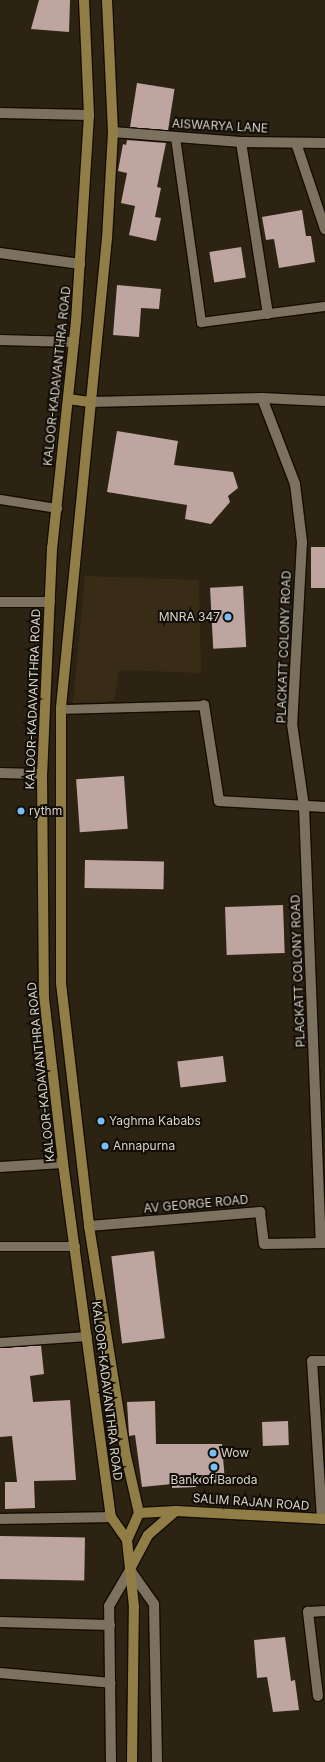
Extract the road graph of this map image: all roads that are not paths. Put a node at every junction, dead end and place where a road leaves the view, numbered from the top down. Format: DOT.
graph roads {
  1 [pos="84,0"];
  2 [pos="108,0"];
  3 [pos="0,112"];
  4 [pos="89,115"];
  5 [pos="113,132"];
  6 [pos="175,137"];
  7 [pos="240,142"];
  8 [pos="296,143"];
  9 [pos="325,143"];
  10 [pos="325,229"];
  11 [pos="0,253"];
  12 [pos="80,264"];
  13 [pos="325,306"];
  14 [pos="268,314"];
  15 [pos="0,340"];
  16 [pos="74,342"];
  17 [pos="262,398"];
  18 [pos="68,399"];
  19 [pos="325,401"];
  20 [pos="90,402"];
  21 [pos="0,499"];
  22 [pos="57,508"];
  23 [pos="0,602"];
  24 [pos="50,602"];
  25 [pos="204,705"];
  26 [pos="61,709"];
  27 [pos="0,773"];
  28 [pos="42,774"];
  29 [pos="304,806"];
  30 [pos="325,807"];
  31 [pos="67,1038"];
  32 [pos="49,1039"];
  33 [pos="63,1163"];
  34 [pos="0,1167"];
  35 [pos="89,1226"];
  36 [pos="323,1243"];
  37 [pos="0,1246"];
  38 [pos="75,1246"];
  39 [pos="87,1336"];
  40 [pos="0,1342"];
  41 [pos="325,1361"];
  42 [pos="176,1511"];
  43 [pos="139,1513"];
  44 [pos="111,1517"];
  45 [pos="0,1519"];
  46 [pos="324,1519"];
  47 [pos="127,1540"];
  48 [pos="130,1570"];
  49 [pos="325,1611"];
  50 [pos="0,1622"];
  51 [pos="110,1625"];
  52 [pos="0,1674"];
  53 [pos="111,1683"];
  54 [pos="318,1696"];
  55 [pos="111,1762"];
  56 [pos="132,1762"];
  57 [pos="157,1762"];
  1 -- 4 [label="main road, KALOOR-KADAVANTHRA ROAD"];
  2 -- 5 [label="main road, KALOOR-KADAVANTHRA ROAD"];
  3 -- 4 [label="street"];
  4 -- 12 [label="main road, KALOOR-KADAVANTHRA ROAD"];
  5 -- 6 [label="street, AISWARYA LANE"];
  5 -- 20 [label="main road, KALOOR-KADAVANTHRA ROAD"];
  6 -- 7 [label="street, AISWARYA LANE"];
  6 -- 14 [label="lane"];
  7 -- 8 [label="street, AISWARYA LANE"];
  7 -- 14 [label="street"];
  8 -- 9 [label="street, AISWARYA LANE"];
  8 -- 10 [label="street"];
  11 -- 12 [label="street"];
  12 -- 16 [label="main road, KALOOR-KADAVANTHRA ROAD"];
  13 -- 14 [label="lane"];
  15 -- 16 [label="street"];
  16 -- 18 [label="main road, KALOOR-KADAVANTHRA ROAD"];
  17 -- 19 [label="street"];
  17 -- 20 [label="street"];
  17 -- 29 [label="street, PLACKATT COLONY ROAD"];
  18 -- 20 [label="main road"];
  18 -- 22 [label="main road, KALOOR-KADAVANTHRA ROAD"];
  20 -- 26 [label="main road, KALOOR-KADAVANTHRA ROAD"];
  21 -- 22 [label="lane"];
  22 -- 24 [label="main road, KALOOR-KADAVANTHRA ROAD"];
  23 -- 24 [label="street"];
  24 -- 28 [label="main road, KALOOR-KADAVANTHRA ROAD"];
  25 -- 26 [label="lane"];
  25 -- 29 [label="street"];
  26 -- 31 [label="main road, KALOOR-KADAVANTHRA ROAD"];
  27 -- 28 [label="street"];
  28 -- 32 [label="main road, KALOOR-KADAVANTHRA ROAD"];
  29 -- 30 [label="street"];
  29 -- 36 [label="street, PLACKATT COLONY ROAD"];
  31 -- 32 [label="main road"];
  31 -- 35 [label="main road, KALOOR-KADAVANTHRA ROAD"];
  32 -- 33 [label="main road, KALOOR-KADAVANTHRA ROAD"];
  33 -- 34 [label="street"];
  33 -- 38 [label="main road, KALOOR-KADAVANTHRA ROAD"];
  35 -- 36 [label="street, AV GEORGE ROAD"];
  35 -- 43 [label="main road, KALOOR-KADAVANTHRA ROAD"];
  37 -- 38 [label="lane"];
  38 -- 39 [label="main road, KALOOR-KADAVANTHRA ROAD"];
  39 -- 40 [label="lane"];
  39 -- 44 [label="main road, KALOOR-KADAVANTHRA ROAD"];
  41 -- 46 [label="street"];
  42 -- 43 [label="main road, SALIM RAJAN ROAD"];
  42 -- 46 [label="main road, SALIM RAJAN ROAD"];
  42 -- 48 [label="main road, SALIM RAJAN ROAD"];
  43 -- 47 [label="main road"];
  44 -- 45 [label="street"];
  44 -- 47 [label="main road"];
  47 -- 48 [label="main road"];
  48 -- 51 [label="street"];
  48 -- 56 [label="main road"];
  48 -- 57 [label="street"];
  49 -- 54 [label="street"];
  50 -- 51 [label="street"];
  51 -- 53 [label="street"];
  52 -- 53 [label="street"];
  53 -- 55 [label="street"];
}
